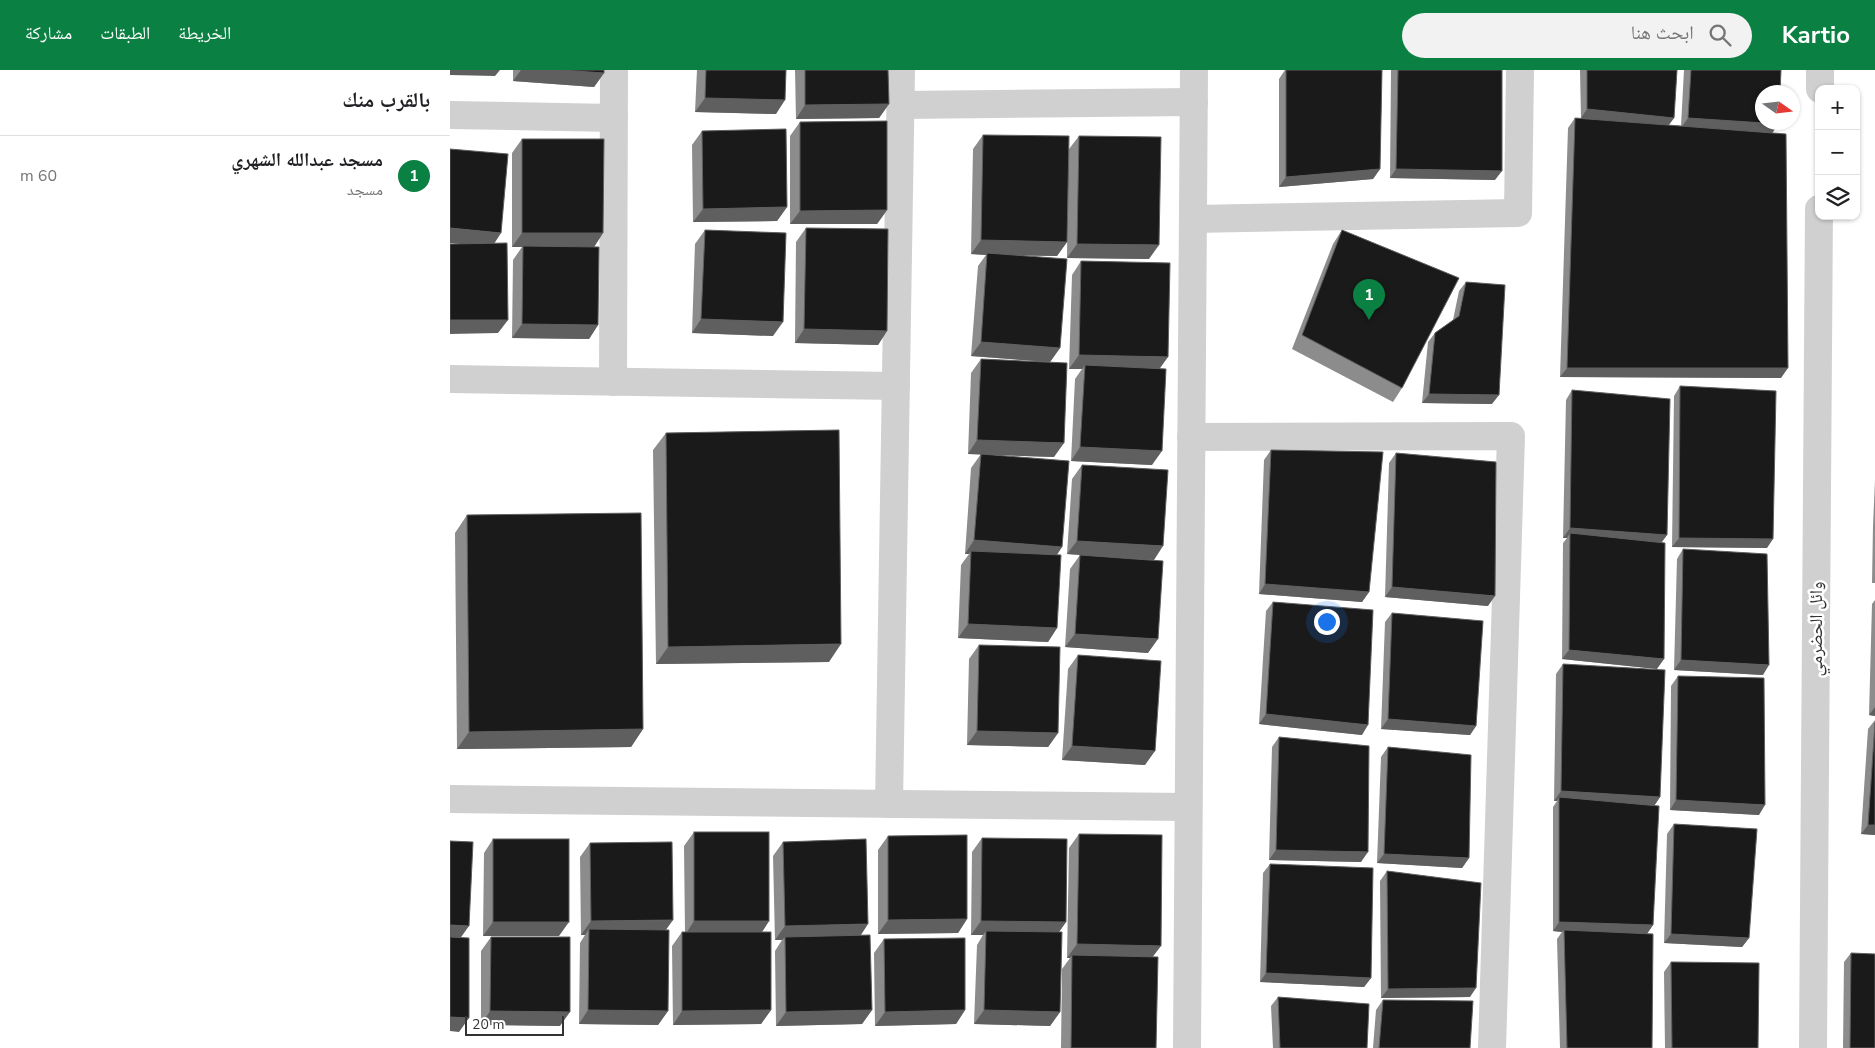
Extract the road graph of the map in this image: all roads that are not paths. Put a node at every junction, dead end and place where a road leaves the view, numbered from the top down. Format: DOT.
graph roads {
  1 [pos="614,70"];
  2 [pos="901,70"];
  3 [pos="1194,70"];
  4 [pos="1520,70"];
  5 [pos="1820,70"];
  6 [pos="1820,85"];
  7 [pos="1194,102"];
  8 [pos="901,105"];
  9 [pos="450,115"];
  10 [pos="614,118"];
  11 [pos="1193,219"];
  12 [pos="1819,220"];
  13 [pos="450,379"];
  14 [pos="613,382"];
  15 [pos="896,386"];
  16 [pos="1191,438"];
  17 [pos="450,799"];
  18 [pos="889,804"];
  19 [pos="1188,807"];
  20 [pos="1187,1048"];
  21 [pos="1492,1048"];
  22 [pos="1813,1048"];
  1 -- 10 [label="street"];
  2 -- 8 [label="street"];
  3 -- 7 [label="street"];
  4 -- 11 [label="street"];
  5 -- 6 [label="street"];
  7 -- 8 [label="street"];
  7 -- 11 [label="street"];
  8 -- 15 [label="street"];
  9 -- 10 [label="street"];
  10 -- 14 [label="street"];
  11 -- 16 [label="street"];
  12 -- 22 [label="street, وائل الحضرمي"];
  13 -- 14 [label="street"];
  14 -- 15 [label="street"];
  15 -- 18 [label="street"];
  16 -- 19 [label="street"];
  16 -- 21 [label="street"];
  17 -- 18 [label="street"];
  18 -- 19 [label="street"];
  19 -- 20 [label="street"];
}
